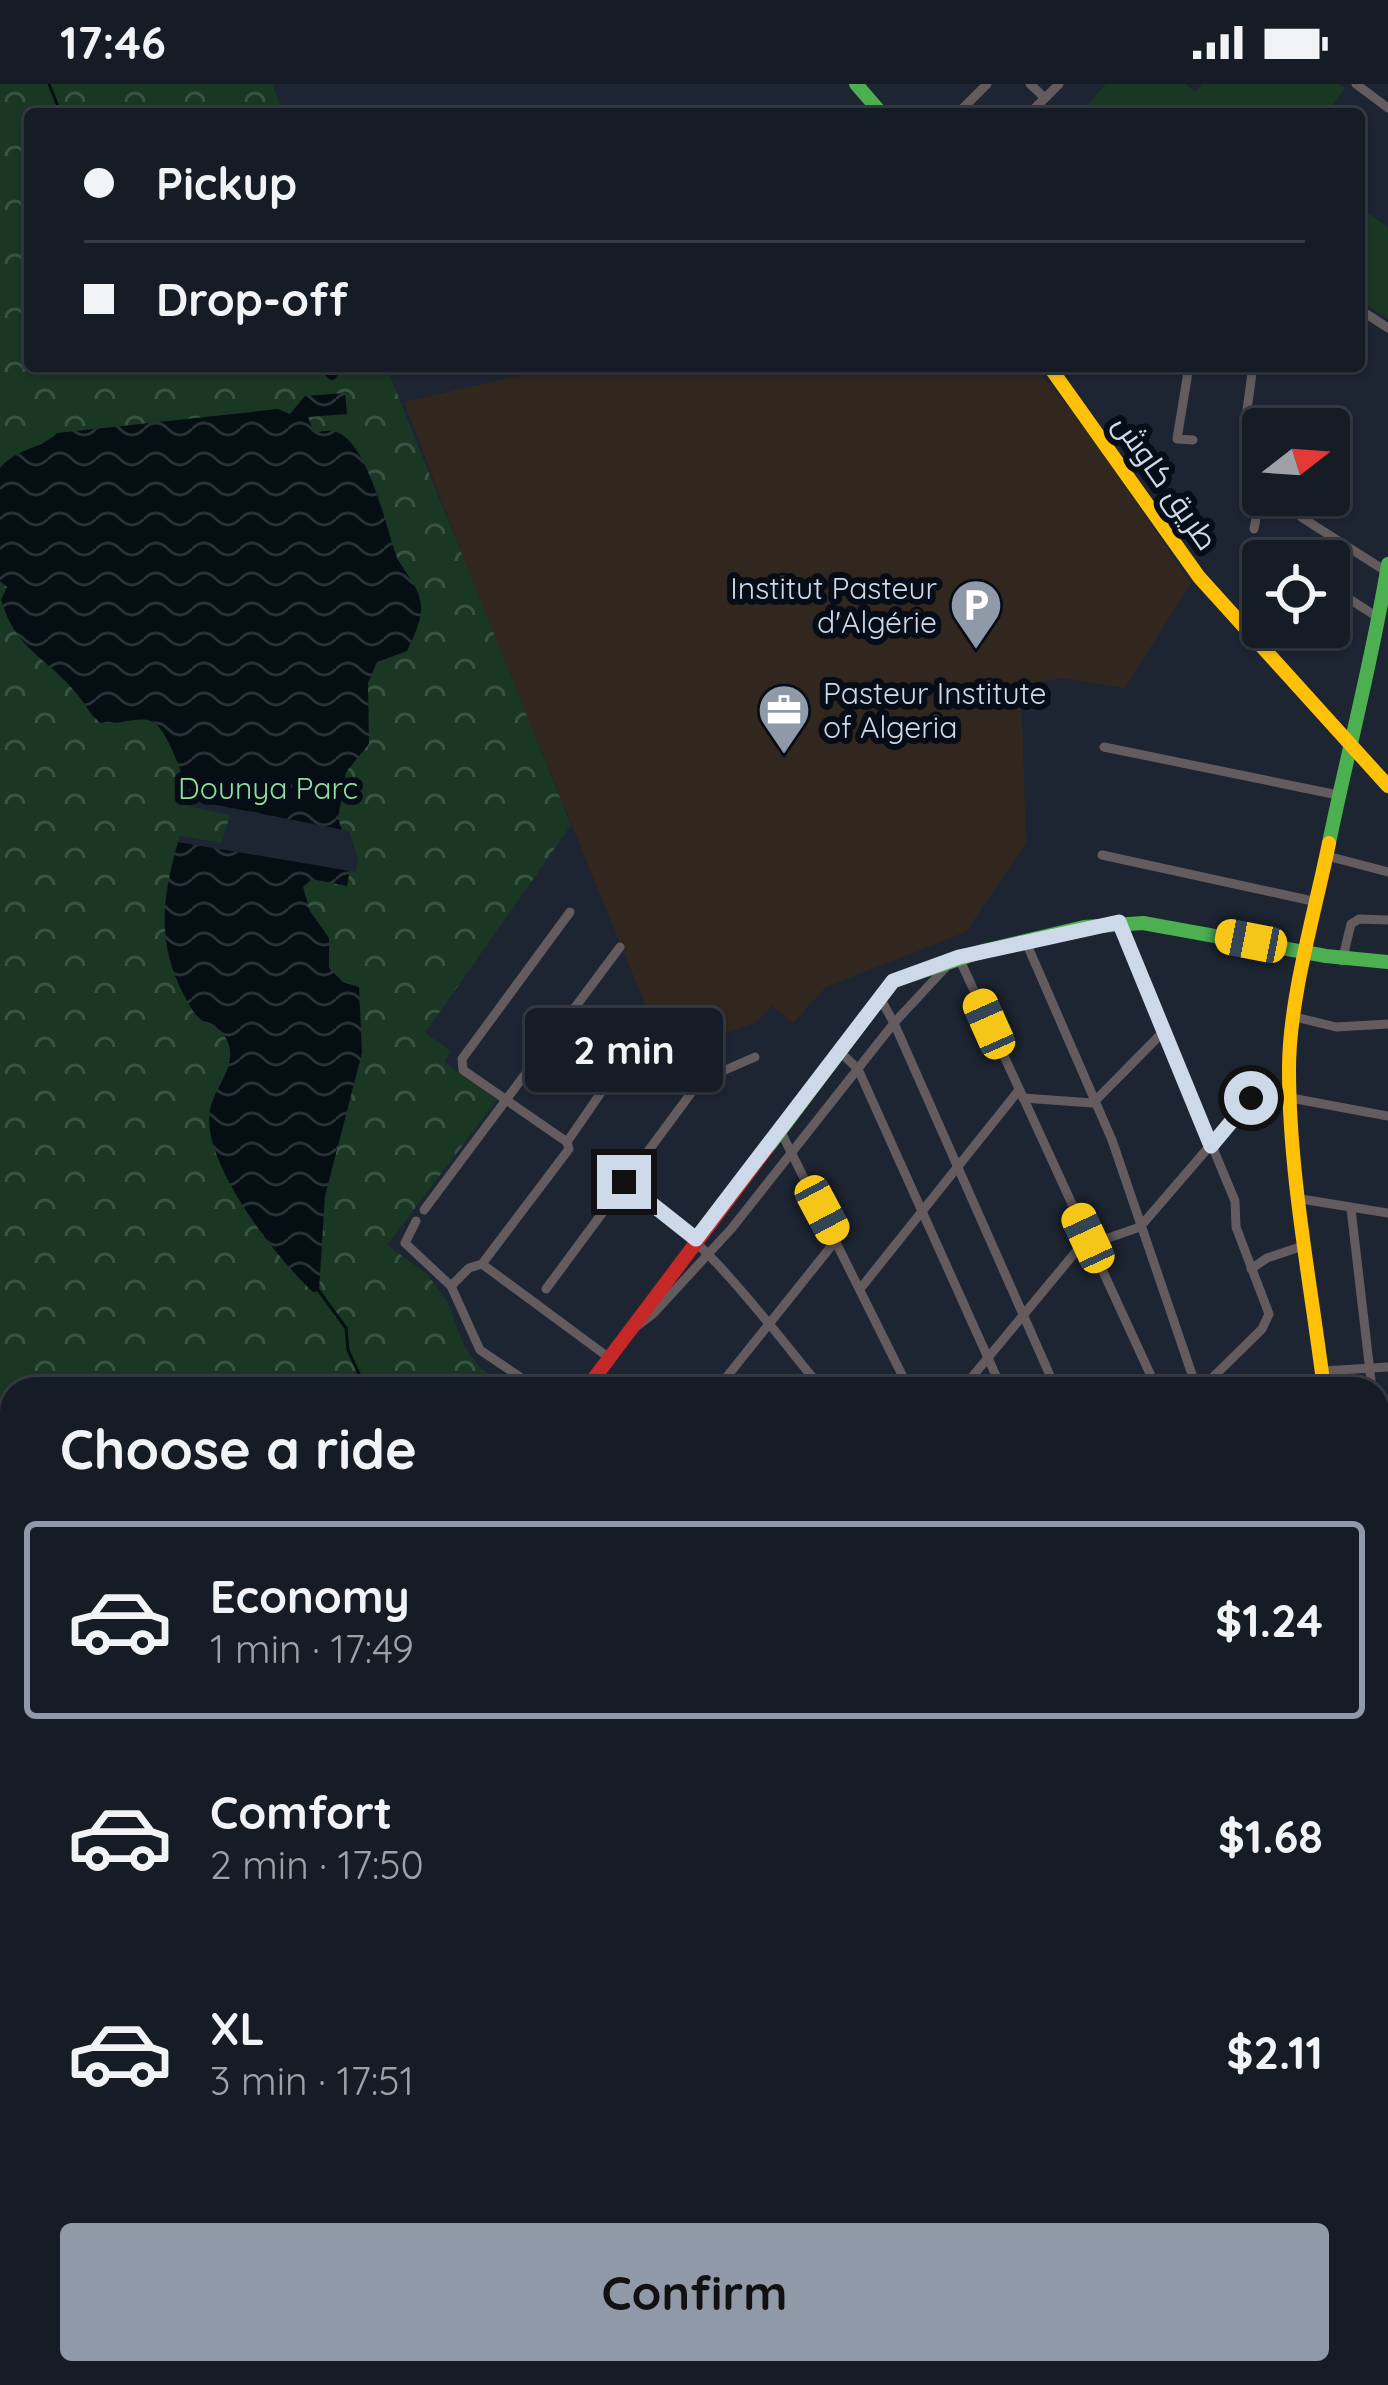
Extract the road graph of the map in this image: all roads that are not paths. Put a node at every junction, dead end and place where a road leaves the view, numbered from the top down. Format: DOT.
graph roads {
  1 [pos="856,84"];
  2 [pos="987,84"];
  3 [pos="1030,84"];
  4 [pos="1059,84"];
  5 [pos="1356,84"];
  6 [pos="1045,98"];
  7 [pos="878,108"];
  8 [pos="963,108"];
  9 [pos="1035,108"];
  10 [pos="1388,108"];
  11 [pos="1053,372"];
  12 [pos="1188,372"];
  13 [pos="1252,372"];
  14 [pos="1247,408"];
  15 [pos="1193,440"];
  16 [pos="1256,516"];
  17 [pos="1301,518"];
  18 [pos="1254,529"];
  19 [pos="1387,568"];
  20 [pos="1350,600"];
  21 [pos="1383,622"];
  22 [pos="1350,742"];
  23 [pos="1104,747"];
  24 [pos="1388,786"];
  25 [pos="1338,795"];
  26 [pos="1102,855"];
  27 [pos="1328,856"];
  28 [pos="1388,872"];
  29 [pos="1317,902"];
  30 [pos="570,912"];
  31 [pos="1388,920"];
  32 [pos="1119,922"];
  33 [pos="1025,940"];
  34 [pos="620,947"];
  35 [pos="1308,952"];
  36 [pos="959,957"];
  37 [pos="1342,962"];
  38 [pos="1388,962"];
  39 [pos="880,998"];
  40 [pos="1294,1017"];
  41 [pos="894,1022"];
  42 [pos="1388,1024"];
  43 [pos="1164,1031"];
  44 [pos="840,1052"];
  45 [pos="755,1057"];
  46 [pos="620,1065"];
  47 [pos="858,1069"];
  48 [pos="1021,1094"];
  49 [pos="1251,1098"];
  50 [pos="1291,1098"];
  51 [pos="506,1100"];
  52 [pos="1093,1102"];
  53 [pos="1388,1115"];
  54 [pos="780,1130"];
  55 [pos="567,1142"];
  56 [pos="1211,1146"];
  57 [pos="792,1154"];
  58 [pos="957,1167"];
  59 [pos="624,1182"];
  60 [pos="1301,1198"];
  61 [pos="1351,1209"];
  62 [pos="424,1210"];
  63 [pos="923,1211"];
  64 [pos="1388,1214"];
  65 [pos="416,1221"];
  66 [pos="1140,1227"];
  67 [pos="696,1239"];
  68 [pos="837,1239"];
  69 [pos="1089,1241"];
  70 [pos="1308,1244"];
  71 [pos="708,1254"];
  72 [pos="482,1264"];
  73 [pos="1251,1269"];
  74 [pos="451,1286"];
  75 [pos="546,1289"];
  76 [pos="860,1289"];
  77 [pos="1022,1314"];
  78 [pos="770,1321"];
  79 [pos="624,1334"];
  80 [pos="608,1357"];
  81 [pos="988,1358"];
  82 [pos="1388,1367"];
  83 [pos="1370,1369"];
  84 [pos="1322,1371"];
  85 [pos="520,1377"];
  86 [pos="594,1377"];
  87 [pos="726,1377"];
  88 [pos="810,1377"];
  89 [pos="903,1377"];
  90 [pos="972,1377"];
  91 [pos="997,1377"];
  92 [pos="1051,1377"];
  93 [pos="1151,1377"];
  94 [pos="1196,1377"];
  95 [pos="1213,1377"];
  96 [pos="1323,1377"];
  97 [pos="1371,1377"];
  1 -- 7 [label="main road"];
  2 -- 8 [label="street"];
  3 -- 6 [label="street"];
  4 -- 6 [label="street"];
  5 -- 10 [label="street"];
  6 -- 9 [label="street"];
  11 -- 22 [label="main road, طريق كاوش"];
  12 -- 15 [label="street"];
  13 -- 14 [label="street"];
  16 -- 18 [label="street"];
  17 -- 19 [label="street"];
  19 -- 21 [label="main road"];
  20 -- 21 [label="street"];
  21 -- 22 [label="main road"];
  22 -- 24 [label="main road, طريق كاوش"];
  22 -- 25 [label="main road"];
  23 -- 25 [label="street"];
  25 -- 27 [label="main road"];
  26 -- 29 [label="street"];
  27 -- 28 [label="street"];
  27 -- 29 [label="main road"];
  29 -- 35 [label="main road"];
  30 -- 51 [label="street"];
  31 -- 37 [label="street"];
  32 -- 33 [label="main road"];
  32 -- 35 [label="main road"];
  32 -- 43 [label="street"];
  33 -- 36 [label="main road"];
  33 -- 52 [label="street"];
  34 -- 51 [label="street"];
  35 -- 37 [label="main road"];
  35 -- 40 [label="main road"];
  36 -- 39 [label="main road"];
  36 -- 41 [label="street"];
  36 -- 48 [label="street"];
  37 -- 38 [label="main road"];
  39 -- 41 [label="street"];
  39 -- 44 [label="main road"];
  40 -- 42 [label="street"];
  40 -- 50 [label="main road"];
  41 -- 47 [label="street"];
  41 -- 58 [label="street"];
  43 -- 52 [label="street"];
  43 -- 56 [label="street"];
  44 -- 47 [label="street"];
  44 -- 54 [label="main road"];
  45 -- 59 [label="street"];
  46 -- 55 [label="street"];
  47 -- 57 [label="street"];
  47 -- 63 [label="street"];
  48 -- 52 [label="street"];
  48 -- 58 [label="street"];
  48 -- 69 [label="street"];
  49 -- 56 [label="street"];
  50 -- 53 [label="street"];
  50 -- 60 [label="main road"];
  51 -- 55 [label="street"];
  51 -- 62 [label="street"];
  52 -- 66 [label="street"];
  54 -- 57 [label="street"];
  54 -- 67 [label="main road"];
  55 -- 72 [label="street"];
  56 -- 66 [label="street"];
  56 -- 73 [label="street"];
  57 -- 68 [label="street"];
  57 -- 71 [label="street"];
  58 -- 63 [label="street"];
  58 -- 77 [label="street"];
  59 -- 67 [label="street"];
  59 -- 75 [label="street"];
  60 -- 61 [label="street"];
  60 -- 70 [label="main road"];
  61 -- 64 [label="street"];
  61 -- 83 [label="street"];
  63 -- 76 [label="street"];
  63 -- 81 [label="street"];
  65 -- 74 [label="street"];
  66 -- 69 [label="street"];
  66 -- 94 [label="street"];
  67 -- 71 [label="street"];
  67 -- 79 [label="main road"];
  68 -- 76 [label="street"];
  68 -- 78 [label="street"];
  69 -- 77 [label="street"];
  69 -- 93 [label="street"];
  70 -- 73 [label="street"];
  70 -- 84 [label="main road"];
  71 -- 78 [label="street"];
  71 -- 79 [label="street"];
  72 -- 74 [label="street"];
  72 -- 80 [label="street"];
  73 -- 95 [label="street"];
  74 -- 85 [label="street"];
  76 -- 89 [label="street"];
  77 -- 81 [label="street"];
  77 -- 92 [label="street"];
  78 -- 87 [label="street"];
  78 -- 88 [label="street"];
  79 -- 80 [label="main road"];
  80 -- 86 [label="main road"];
  81 -- 90 [label="street"];
  81 -- 91 [label="street"];
  82 -- 83 [label="street"];
  83 -- 84 [label="street"];
  83 -- 97 [label="street"];
  84 -- 96 [label="main road"];
}
